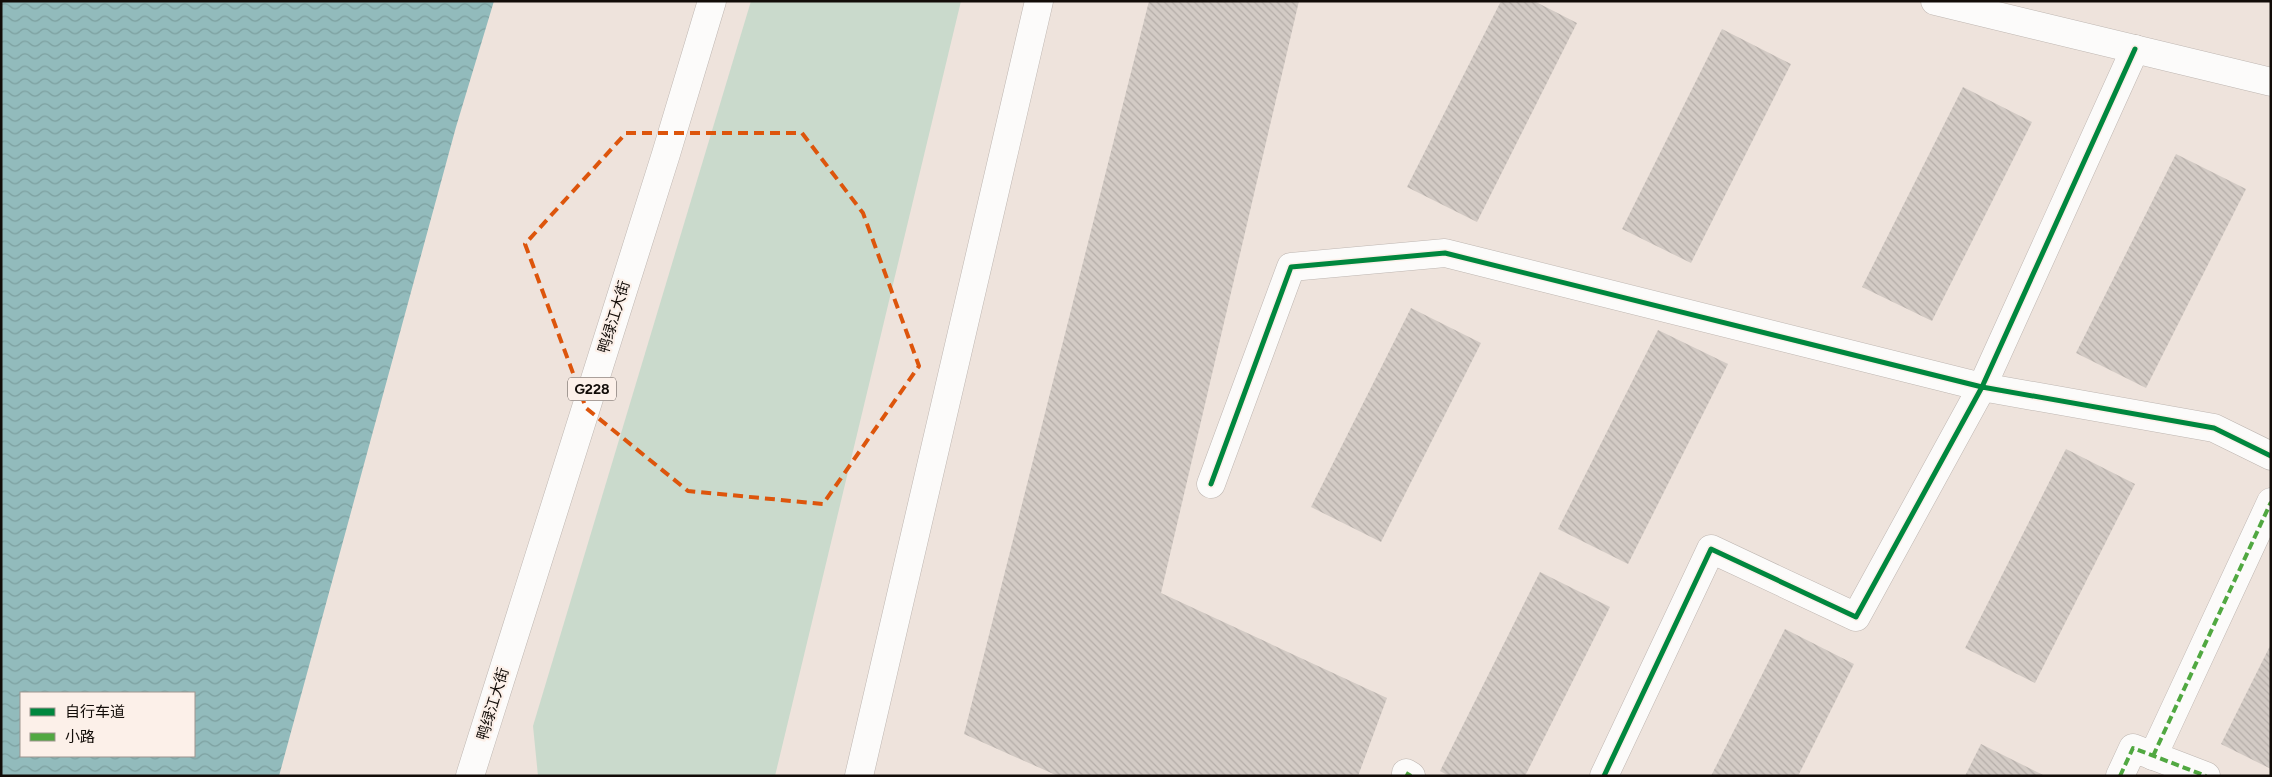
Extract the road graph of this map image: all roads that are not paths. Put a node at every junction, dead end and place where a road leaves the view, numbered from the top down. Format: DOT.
graph roads {
  1 [pos="712,1"];
  2 [pos="1039,1"];
  3 [pos="1935,1"];
  4 [pos="2135,49"];
  5 [pos="2271,82"];
  6 [pos="1982,387"];
  7 [pos="2271,456"];
  8 [pos="1211,484"];
  9 [pos="2271,502"];
  10 [pos="2152,756"];
  11 [pos="470,776"];
  12 [pos="859,776"];
  13 [pos="1604,776"];
  14 [pos="2120,776"];
  15 [pos="2206,776"];
  1 -- 11 [label="main road, 鸭绿江大街 / G228"];
  2 -- 12 [label="main road"];
  3 -- 4 [label="main road"];
  4 -- 5 [label="main road"];
  4 -- 6 [label="main road"];
  6 -- 7 [label="main road"];
  6 -- 8 [label="main road"];
  6 -- 13 [label="main road"];
  9 -- 10 [label="main road"];
  10 -- 14 [label="main road"];
  10 -- 15 [label="main road"];
}
